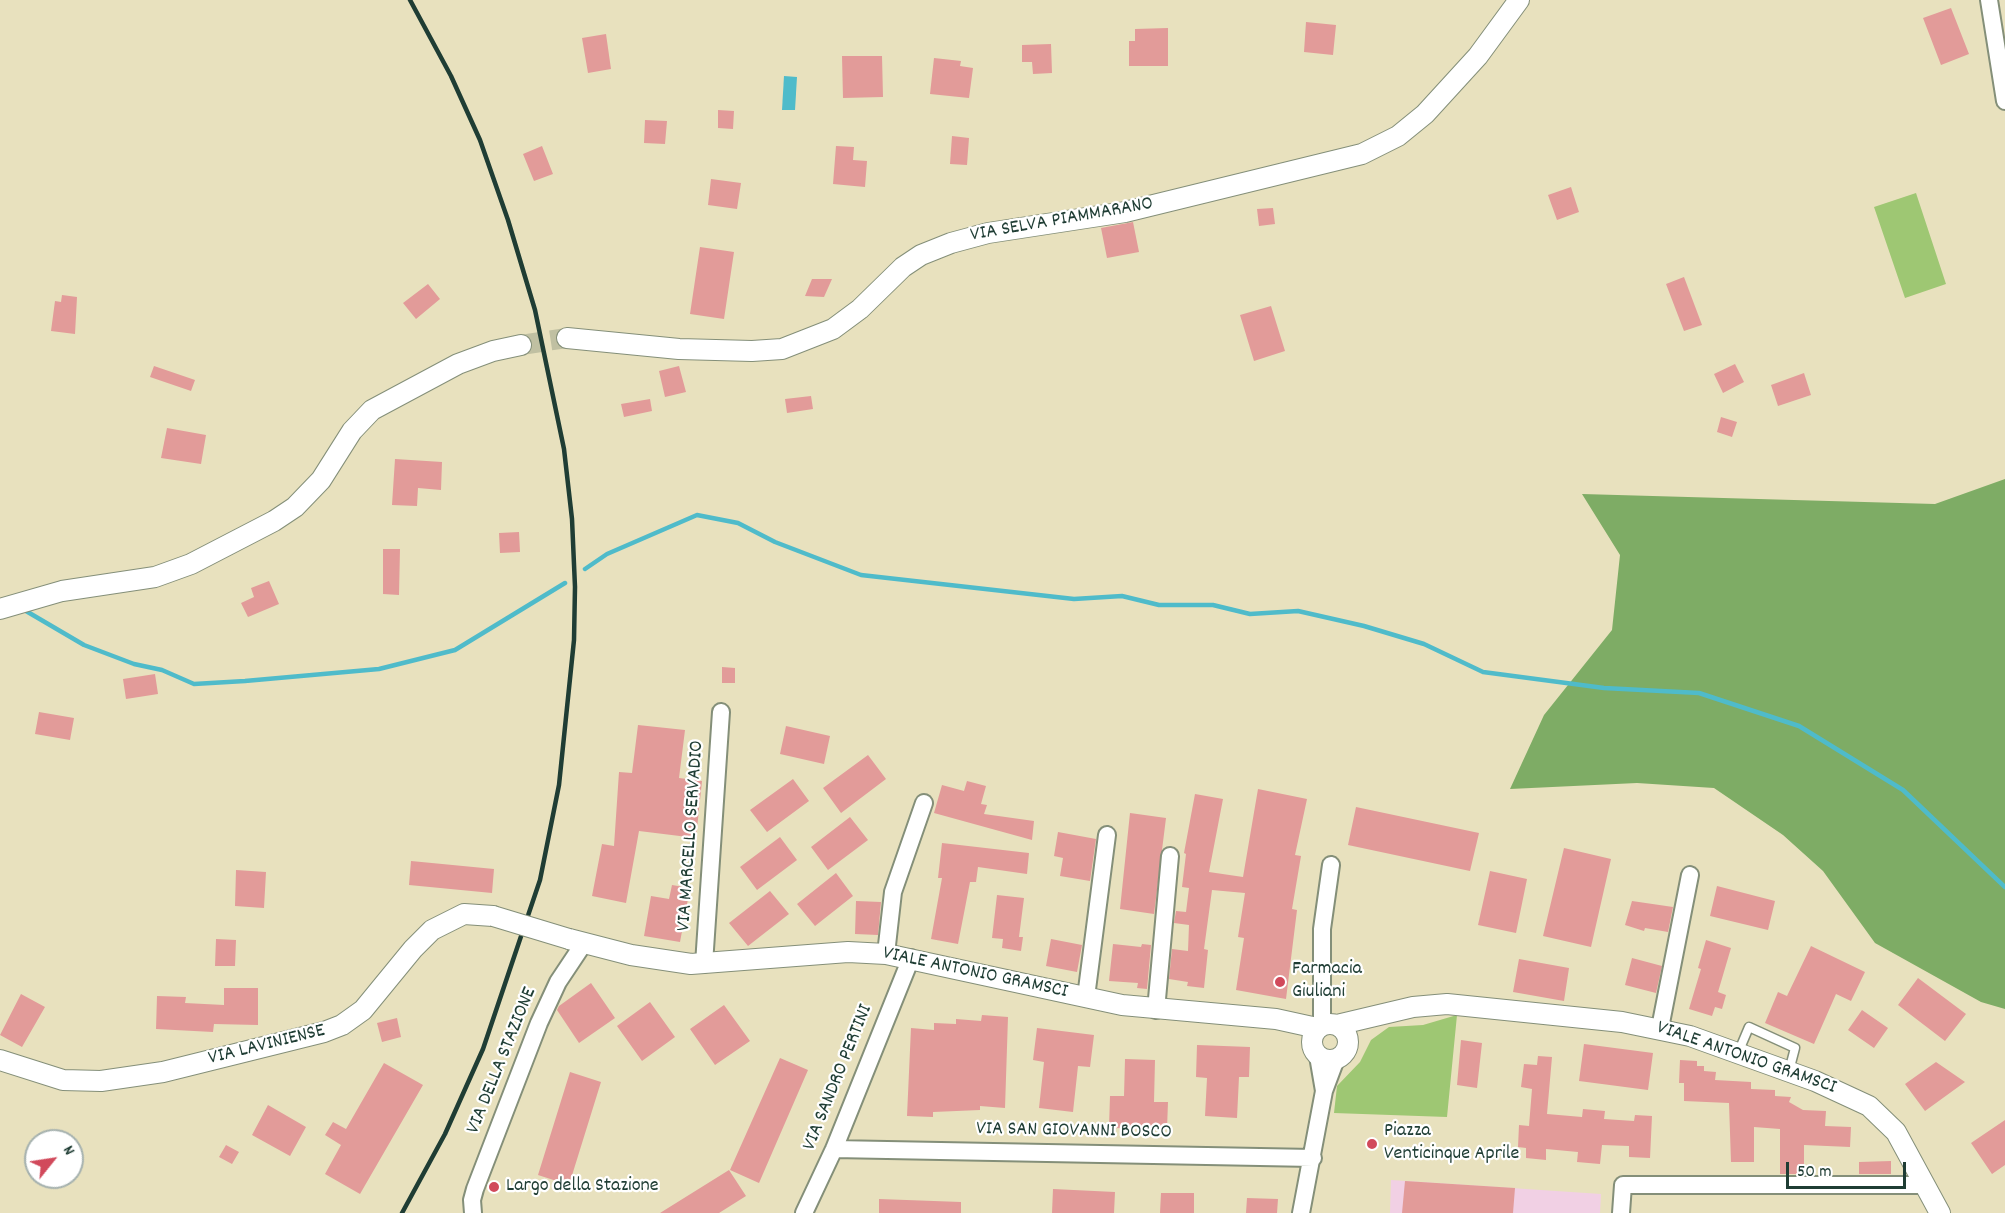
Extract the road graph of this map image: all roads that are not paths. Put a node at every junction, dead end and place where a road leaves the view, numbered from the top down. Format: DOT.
graph roads {
  1 [pos="1519,0"];
  2 [pos="1989,0"];
  3 [pos="2005,101"];
  4 [pos="567,338"];
  5 [pos="521,345"];
  6 [pos="0,609"];
  7 [pos="721,712"];
  8 [pos="924,803"];
  9 [pos="1107,835"];
  10 [pos="1170,856"];
  11 [pos="1331,865"];
  12 [pos="1690,875"];
  13 [pos="577,941"];
  14 [pos="886,954"];
  15 [pos="911,958"];
  16 [pos="704,964"];
  17 [pos="1086,997"];
  18 [pos="1156,1010"];
  19 [pos="1660,1028"];
  20 [pos="1327,1039"];
  21 [pos="1738,1053"];
  22 [pos="0,1060"];
  23 [pos="1789,1071"];
  24 [pos="834,1149"];
  25 [pos="1313,1158"];
  26 [pos="1925,1185"];
  27 [pos="472,1207"];
  28 [pos="804,1213"];
  29 [pos="1301,1213"];
  30 [pos="1621,1213"];
  31 [pos="1940,1213"];
  1 -- 4 [label="street, VIA SELVA PIAMMARANO"];
  2 -- 3 [label="street"];
  5 -- 6 [label="street"];
  7 -- 16 [label="street, VIA MARCELLO SERVADIO"];
  8 -- 14 [label="street"];
  9 -- 17 [label="street"];
  10 -- 18 [label="street"];
  11 -- 20 [label="street"];
  12 -- 19 [label="street"];
  13 -- 16 [label="street, VIALE ANTONIO GRAMSCI"];
  13 -- 22 [label="street, VIA LAVINIENSE, bridge"];
  13 -- 27 [label="street, VIA DELLA STAZIONE"];
  14 -- 15 [label="street, VIALE ANTONIO GRAMSCI"];
  14 -- 16 [label="street, VIALE ANTONIO GRAMSCI"];
  15 -- 17 [label="street, VIALE ANTONIO GRAMSCI"];
  15 -- 24 [label="street, VIA SANDRO PERTINI"];
  17 -- 18 [label="street, VIALE ANTONIO GRAMSCI"];
  18 -- 20 [label="street, VIALE ANTONIO GRAMSCI"];
  19 -- 20 [label="street, VIALE ANTONIO GRAMSCI"];
  19 -- 21 [label="street, VIALE ANTONIO GRAMSCI"];
  20 -- 25 [label="street"];
  21 -- 23 [label="street, VIALE ANTONIO GRAMSCI"];
  21 -- 23 [label="lane"];
  23 -- 26 [label="street, VIALE ANTONIO GRAMSCI"];
  24 -- 25 [label="street, VIA SAN GIOVANNI BOSCO"];
  24 -- 28 [label="street, VIA SANDRO PERTINI"];
  25 -- 29 [label="street"];
  26 -- 30 [label="street"];
  26 -- 31 [label="street, VIALE ANTONIO GRAMSCI"];
}
